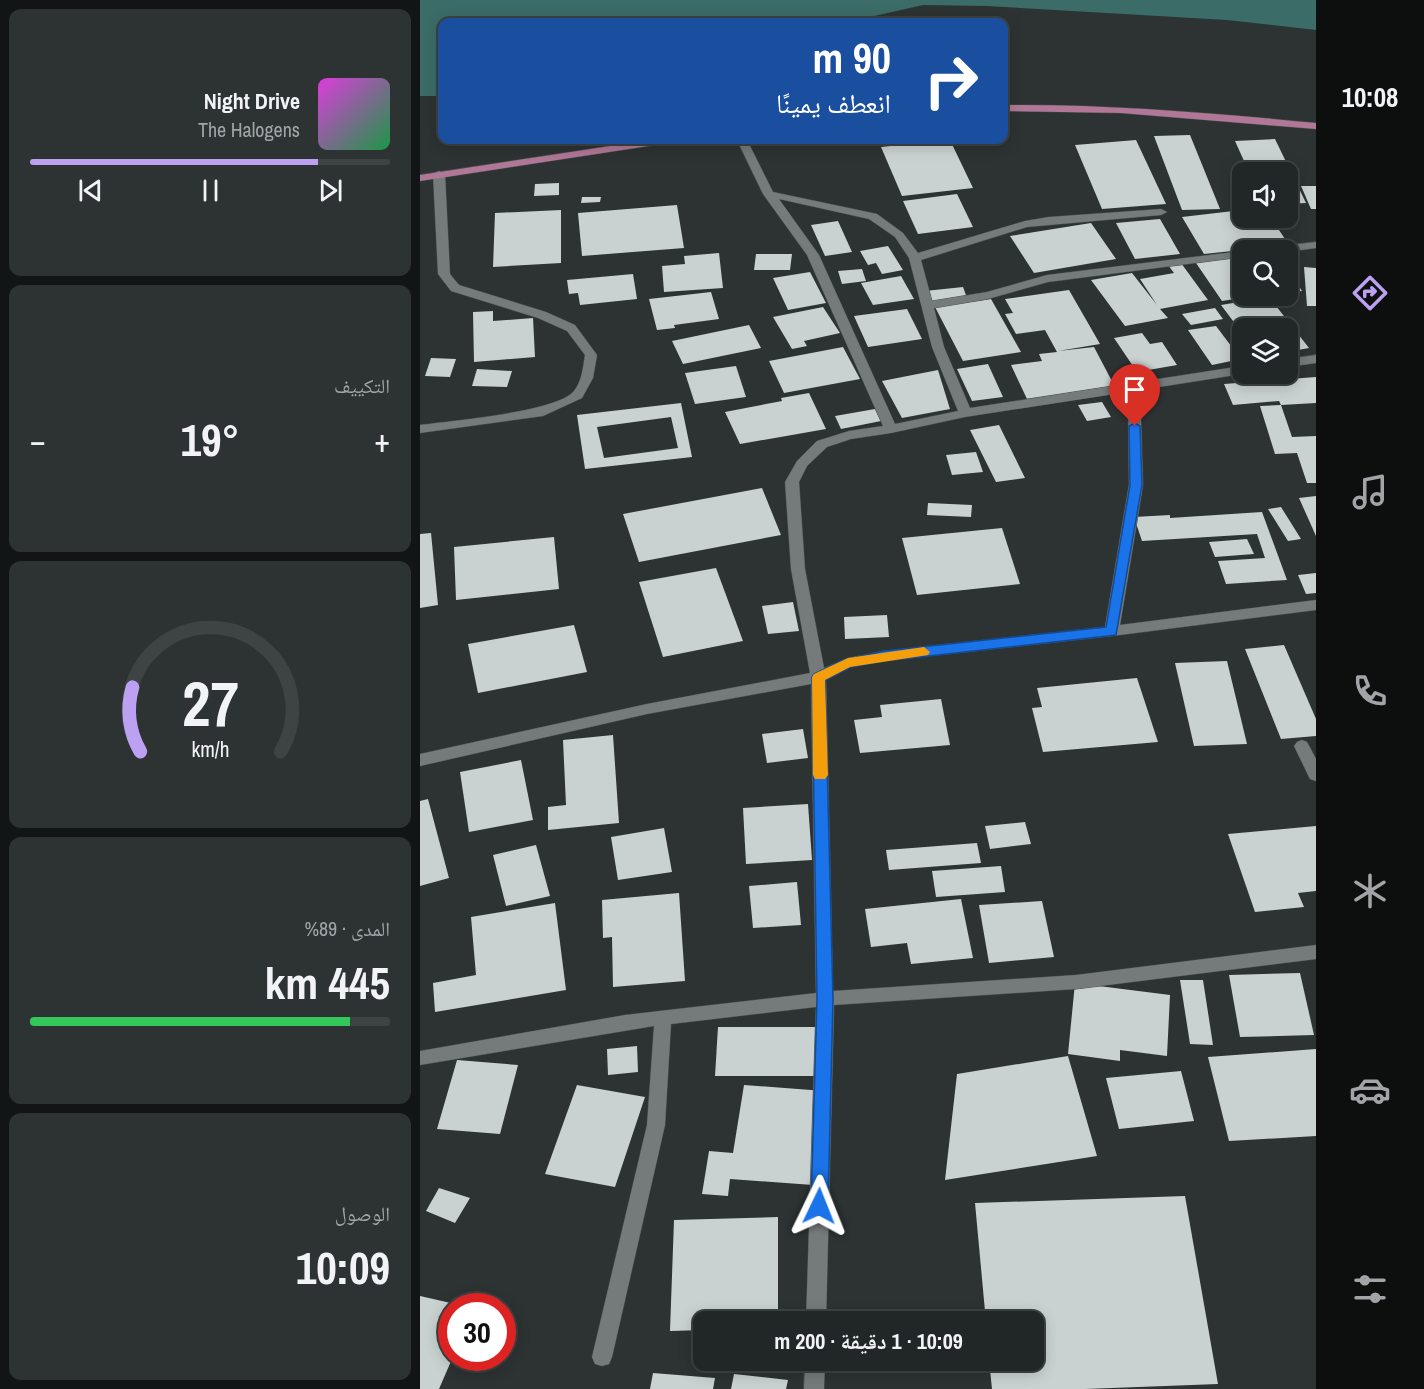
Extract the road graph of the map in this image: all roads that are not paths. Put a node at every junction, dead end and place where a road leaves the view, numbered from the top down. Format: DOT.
graph roads {
  1 [pos="1008,108"];
  2 [pos="1316,126"];
  3 [pos="641,144"];
  4 [pos="744,144"];
  5 [pos="439,174"];
  6 [pos="420,178"];
  7 [pos="769,194"];
  8 [pos="1161,212"];
  9 [pos="1316,245"];
  10 [pos="1298,247"];
  11 [pos="1232,255"];
  12 [pos="915,258"];
  13 [pos="927,306"];
  14 [pos="1316,359"];
  15 [pos="1298,361"];
  16 [pos="1232,372"];
  17 [pos="1134,387"];
  18 [pos="965,413"];
  19 [pos="420,429"];
  20 [pos="891,429"];
  21 [pos="1316,605"];
  22 [pos="1112,631"];
  23 [pos="818,677"];
  24 [pos="1302,746"];
  25 [pos="420,760"];
  26 [pos="1316,775"];
  27 [pos="1316,952"];
  28 [pos="825,999"];
  29 [pos="663,1018"];
  30 [pos="420,1058"];
  31 [pos="816,1311"];
  32 [pos="602,1357"];
  33 [pos="815,1371"];
  34 [pos="814,1389"];
  1 -- 2 [label="main road"];
  3 -- 5 [label="main road"];
  4 -- 7 [label="street"];
  5 -- 6 [label="main road"];
  5 -- 19 [label="street"];
  7 -- 12 [label="street"];
  7 -- 20 [label="street"];
  8 -- 12 [label="street"];
  9 -- 10 [label="street"];
  11 -- 13 [label="street"];
  12 -- 13 [label="street"];
  13 -- 18 [label="street"];
  14 -- 15 [label="street"];
  16 -- 17 [label="street"];
  17 -- 18 [label="street"];
  17 -- 22 [label="street"];
  18 -- 20 [label="street"];
  20 -- 23 [label="street"];
  21 -- 22 [label="street"];
  22 -- 23 [label="street"];
  23 -- 25 [label="street"];
  23 -- 28 [label="street"];
  24 -- 26 [label="street"];
  27 -- 28 [label="street"];
  28 -- 29 [label="street"];
  28 -- 31 [label="street"];
  29 -- 30 [label="street"];
  29 -- 32 [label="street"];
  33 -- 34 [label="street"];
}
